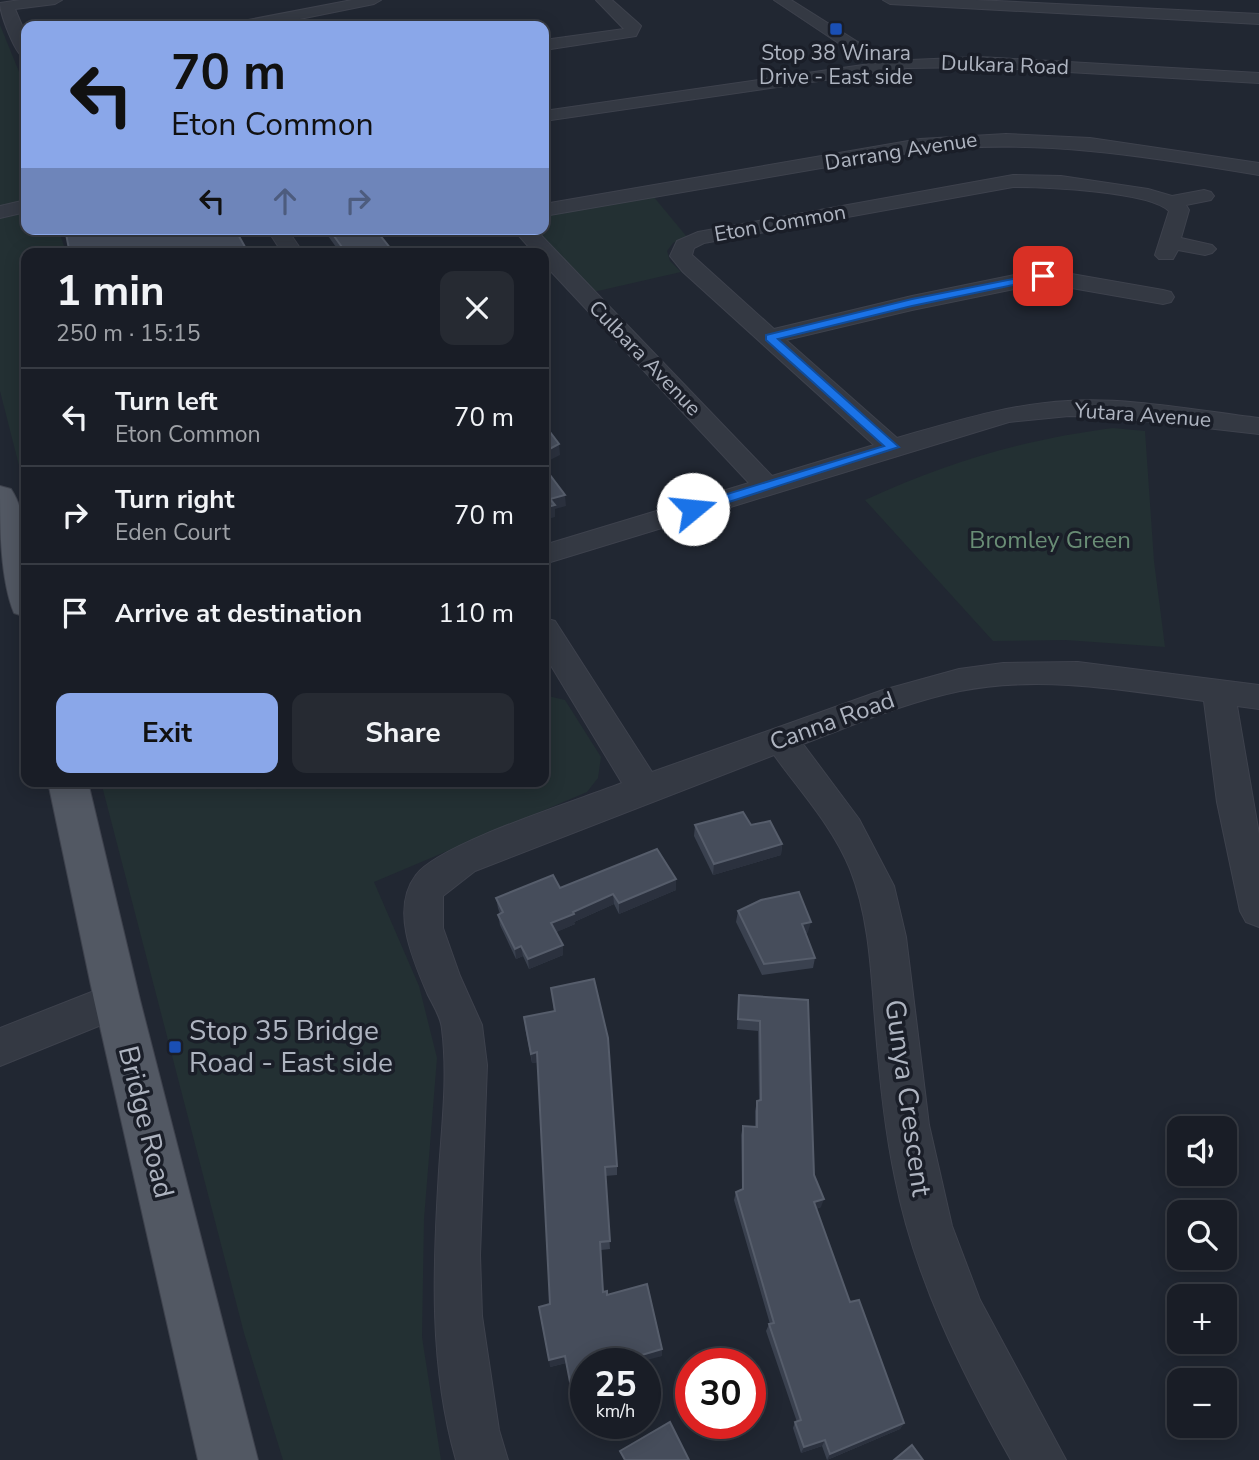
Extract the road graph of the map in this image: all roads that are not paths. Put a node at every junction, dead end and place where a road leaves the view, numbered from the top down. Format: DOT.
graph roads {
  1 [pos="55,0"];
  2 [pos="374,0"];
  3 [pos="603,0"];
  4 [pos="890,0"];
  5 [pos="906,0"];
  6 [pos="812,2"];
  7 [pos="786,3"];
  8 [pos="1108,6"];
  9 [pos="3,7"];
  10 [pos="1259,19"];
  11 [pos="268,21"];
  12 [pos="21,44"];
  13 [pos="549,44"];
  14 [pos="883,65"];
  15 [pos="1259,78"];
  16 [pos="549,115"];
  17 [pos="1259,169"];
  18 [pos="1204,196"];
  19 [pos="1171,202"];
  20 [pos="21,207"];
  21 [pos="549,209"];
  22 [pos="0,212"];
  23 [pos="529,235"];
  24 [pos="541,248"];
  25 [pos="1205,248"];
  26 [pos="549,256"];
  27 [pos="1157,321"];
  28 [pos="770,337"];
  29 [pos="1259,426"];
  30 [pos="892,447"];
  31 [pos="767,486"];
  32 [pos="0,495"];
  33 [pos="549,553"];
  34 [pos="21,584"];
  35 [pos="549,645"];
  36 [pos="557,673"];
  37 [pos="1219,691"];
  38 [pos="1259,697"];
  39 [pos="781,740"];
  40 [pos="69,787"];
  41 [pos="644,789"];
  42 [pos="1259,911"];
  43 [pos="117,1000"];
  44 [pos="0,1047"];
  45 [pos="228,1460"];
  46 [pos="482,1460"];
  47 [pos="1040,1460"];
  1 -- 9 [label="street"];
  2 -- 11 [label="street"];
  3 -- 13 [label="street"];
  4 -- 5 [label="street"];
  5 -- 8 [label="street"];
  6 -- 7 [label="street"];
  7 -- 14 [label="street"];
  8 -- 10 [label="street"];
  9 -- 12 [label="street"];
  14 -- 15 [label="street, Dulkara Road"];
  14 -- 16 [label="street, Dulkara Road"];
  17 -- 21 [label="street, Darrang Avenue"];
  18 -- 19 [label="street, Eton Common"];
  19 -- 25 [label="street"];
  19 -- 28 [label="street, Eton Common"];
  20 -- 22 [label="street"];
  23 -- 24 [label="street, Culbara Avenue"];
  26 -- 31 [label="street, Culbara Avenue"];
  27 -- 28 [label="street"];
  28 -- 30 [label="street, Eton Common"];
  29 -- 30 [label="street, Yutara Avenue"];
  30 -- 31 [label="street, Yutara Avenue"];
  31 -- 33 [label="street, Yutara Avenue"];
  32 -- 34 [label="main road"];
  35 -- 36 [label="street"];
  36 -- 41 [label="street"];
  37 -- 38 [label="street, Canna Road"];
  37 -- 39 [label="street, Canna Road"];
  37 -- 42 [label="street"];
  39 -- 41 [label="street, Canna Road"];
  39 -- 47 [label="street, Gunya Crescent"];
  40 -- 43 [label="main road, Bridge Road"];
  41 -- 46 [label="street, Canna Road"];
  43 -- 44 [label="street"];
  43 -- 45 [label="main road, Bridge Road"];
}
